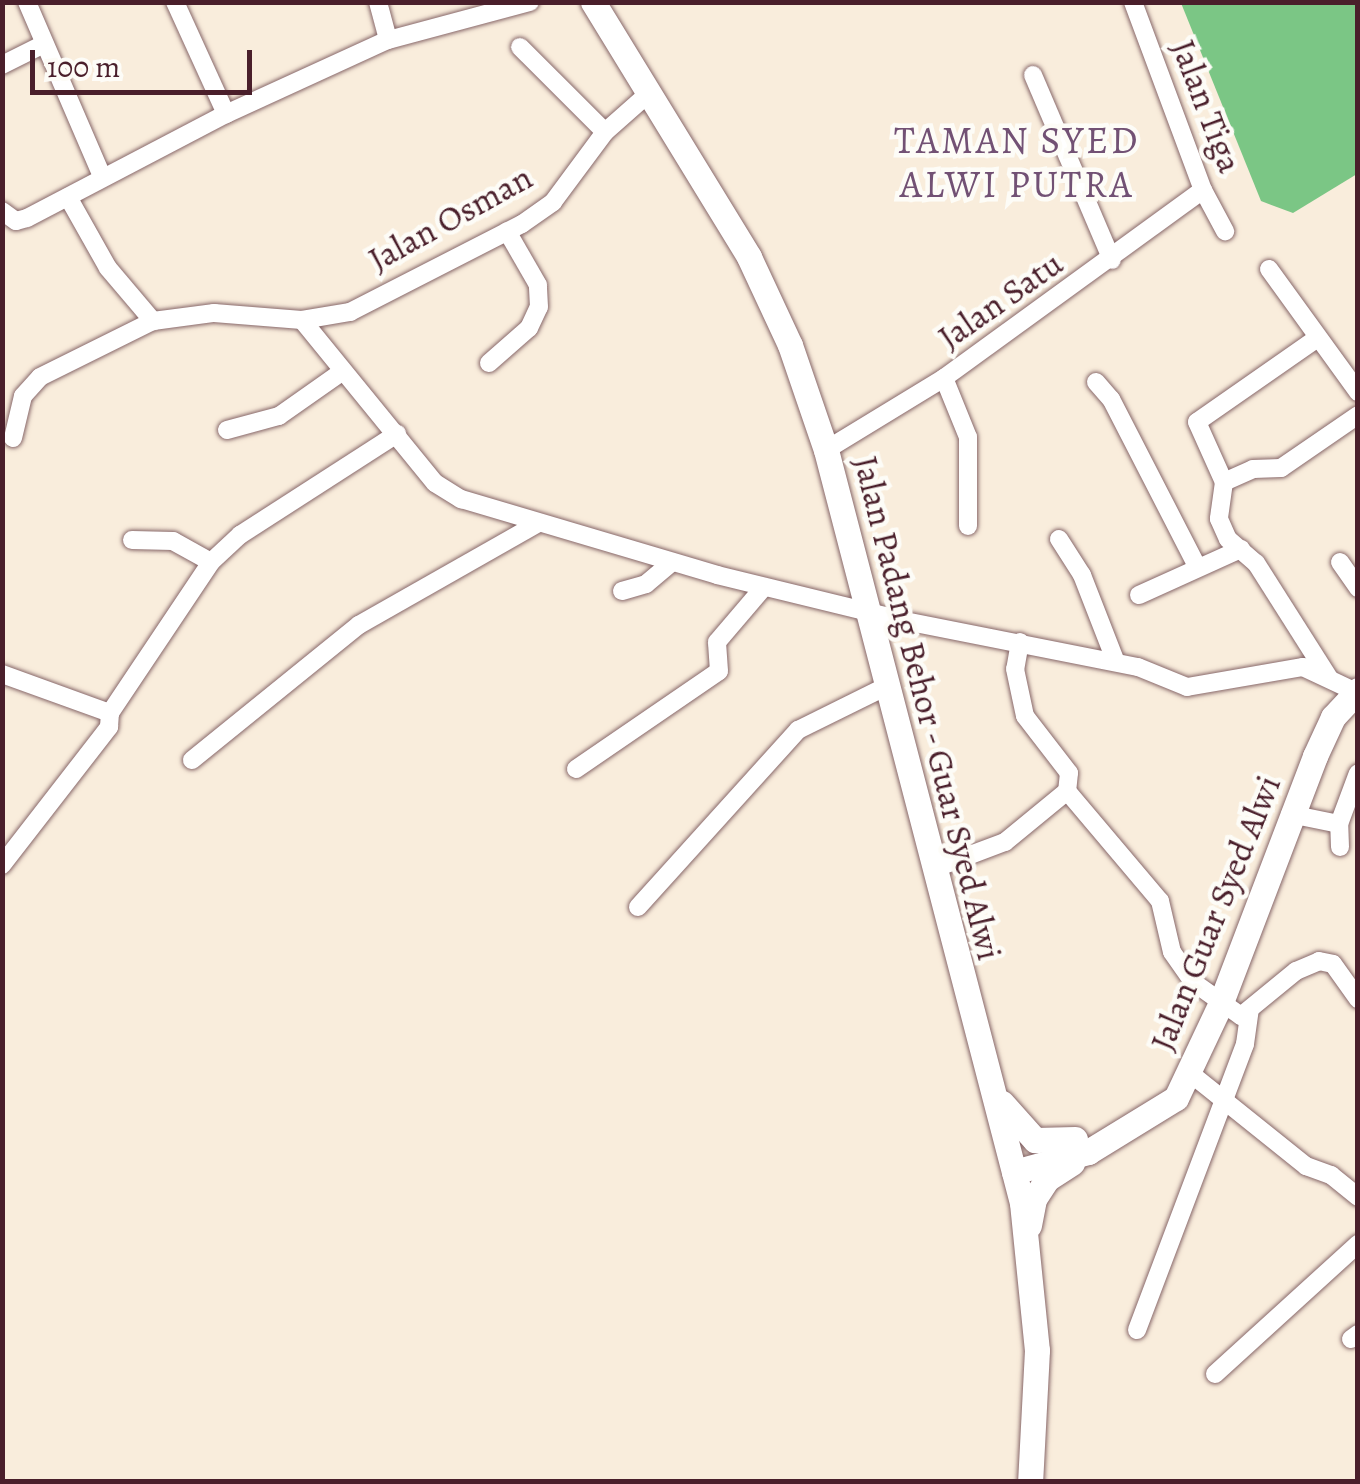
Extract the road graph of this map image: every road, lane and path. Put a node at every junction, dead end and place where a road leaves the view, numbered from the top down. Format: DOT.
graph roads {
  1 [pos="27,2"];
  2 [pos="175,2"];
  3 [pos="378,2"];
  4 [pos="593,2"];
  5 [pos="1133,2"];
  6 [pos="523,3"];
  7 [pos="388,40"];
  8 [pos="44,44"];
  9 [pos="520,48"];
  10 [pos="2,65"];
  11 [pos="1033,75"];
  12 [pos="648,94"];
  13 [pos="226,114"];
  14 [pos="606,132"];
  15 [pos="102,176"];
  16 [pos="1203,190"];
  17 [pos="68,197"];
  18 [pos="2,211"];
  19 [pos="507,231"];
  20 [pos="1225,231"];
  21 [pos="1112,260"];
  22 [pos="1269,270"];
  23 [pos="153,320"];
  24 [pos="302,320"];
  25 [pos="1316,340"];
  26 [pos="489,362"];
  27 [pos="343,371"];
  28 [pos="944,378"];
  29 [pos="1096,382"];
  30 [pos="1358,392"];
  31 [pos="1358,415"];
  32 [pos="228,430"];
  33 [pos="397,434"];
  34 [pos="14,438"];
  35 [pos="826,450"];
  36 [pos="1224,482"];
  37 [pos="537,524"];
  38 [pos="968,526"];
  39 [pos="1059,539"];
  40 [pos="132,540"];
  41 [pos="1241,549"];
  42 [pos="211,562"];
  43 [pos="672,562"];
  44 [pos="1340,562"];
  45 [pos="1197,566"];
  46 [pos="764,587"];
  47 [pos="1358,588"];
  48 [pos="622,592"];
  49 [pos="1139,595"];
  50 [pos="869,613"];
  51 [pos="1020,642"];
  52 [pos="1116,662"];
  53 [pos="2,674"];
  54 [pos="1330,678"];
  55 [pos="887,686"];
  56 [pos="1356,691"];
  57 [pos="110,713"];
  58 [pos="192,760"];
  59 [pos="576,769"];
  60 [pos="1358,773"];
  61 [pos="1067,791"];
  62 [pos="1290,814"];
  63 [pos="1339,824"];
  64 [pos="1340,846"];
  65 [pos="2,865"];
  66 [pos="933,869"];
  67 [pos="638,907"];
  68 [pos="1358,1000"];
  69 [pos="1220,1005"];
  70 [pos="1250,1010"];
  71 [pos="1190,1073"];
  72 [pos="992,1086"];
  73 [pos="1225,1094"];
  74 [pos="1082,1146"];
  75 [pos="1012,1165"];
  76 [pos="1358,1197"];
  77 [pos="1027,1241"];
  78 [pos="1358,1244"];
  79 [pos="1137,1330"];
  80 [pos="1215,1374"];
  81 [pos="1030,1482"];
  1 -- 8 [label="street"];
  2 -- 13 [label="street"];
  3 -- 7 [label="street"];
  4 -- 12 [label="main road, Jalan Padang Behor - Guar Syed Alwi"];
  5 -- 16 [label="street, Jalan Tiga"];
  6 -- 7 [label="street"];
  7 -- 13 [label="street"];
  8 -- 10 [label="street"];
  8 -- 15 [label="street"];
  9 -- 14 [label="street"];
  11 -- 21 [label="street"];
  12 -- 14 [label="street, Jalan Osman"];
  12 -- 35 [label="main road, Jalan Padang Behor - Guar Syed Alwi"];
  13 -- 15 [label="street"];
  14 -- 19 [label="street, Jalan Osman"];
  15 -- 17 [label="street"];
  16 -- 20 [label="street, Jalan Tiga"];
  16 -- 21 [label="street, Jalan Satu"];
  17 -- 18 [label="street"];
  17 -- 23 [label="street"];
  19 -- 24 [label="street, Jalan Osman"];
  19 -- 26 [label="street"];
  21 -- 28 [label="street, Jalan Satu"];
  22 -- 25 [label="street"];
  23 -- 24 [label="street, Jalan Osman"];
  23 -- 34 [label="street"];
  24 -- 27 [label="street"];
  25 -- 30 [label="street"];
  25 -- 36 [label="street"];
  27 -- 32 [label="street"];
  27 -- 33 [label="street"];
  28 -- 35 [label="street, Jalan Satu"];
  28 -- 38 [label="street"];
  29 -- 45 [label="street"];
  31 -- 36 [label="street"];
  33 -- 37 [label="street"];
  33 -- 42 [label="street"];
  35 -- 50 [label="main road, Jalan Padang Behor - Guar Syed Alwi"];
  36 -- 41 [label="street"];
  37 -- 43 [label="street"];
  37 -- 58 [label="street"];
  39 -- 52 [label="street"];
  40 -- 42 [label="street"];
  41 -- 45 [label="street"];
  41 -- 54 [label="street"];
  42 -- 57 [label="street"];
  43 -- 46 [label="street"];
  43 -- 48 [label="street"];
  44 -- 47 [label="street"];
  45 -- 49 [label="street"];
  46 -- 50 [label="street"];
  46 -- 59 [label="street"];
  50 -- 51 [label="street"];
  50 -- 55 [label="main road, Jalan Padang Behor - Guar Syed Alwi"];
  51 -- 52 [label="street"];
  51 -- 61 [label="street"];
  52 -- 54 [label="street"];
  53 -- 57 [label="street"];
  54 -- 56 [label="street"];
  55 -- 66 [label="main road, Jalan Padang Behor - Guar Syed Alwi"];
  55 -- 67 [label="street"];
  56 -- 62 [label="main road, Jalan Guar Syed Alwi"];
  57 -- 65 [label="street"];
  60 -- 63 [label="street"];
  61 -- 66 [label="street"];
  61 -- 69 [label="street"];
  62 -- 63 [label="street"];
  62 -- 69 [label="main road, Jalan Guar Syed Alwi"];
  63 -- 64 [label="street"];
  66 -- 72 [label="main road, Jalan Padang Behor - Guar Syed Alwi"];
  68 -- 70 [label="street"];
  69 -- 70 [label="street"];
  69 -- 71 [label="main road, Jalan Guar Syed Alwi"];
  70 -- 73 [label="street"];
  71 -- 73 [label="street"];
  71 -- 74 [label="main road, Jalan Guar Syed Alwi"];
  72 -- 74 [label="main road"];
  72 -- 75 [label="main road, Jalan Padang Behor - Guar Syed Alwi"];
  73 -- 76 [label="street"];
  73 -- 79 [label="street"];
  74 -- 75 [label="main road, Jalan Guar Syed Alwi"];
  74 -- 77 [label="main road"];
  75 -- 77 [label="main road, Jalan Padang Behor - Guar Syed Alwi"];
  77 -- 81 [label="main road, Jalan Padang Behor - Guar Syed Alwi"];
  78 -- 80 [label="street"];
}
